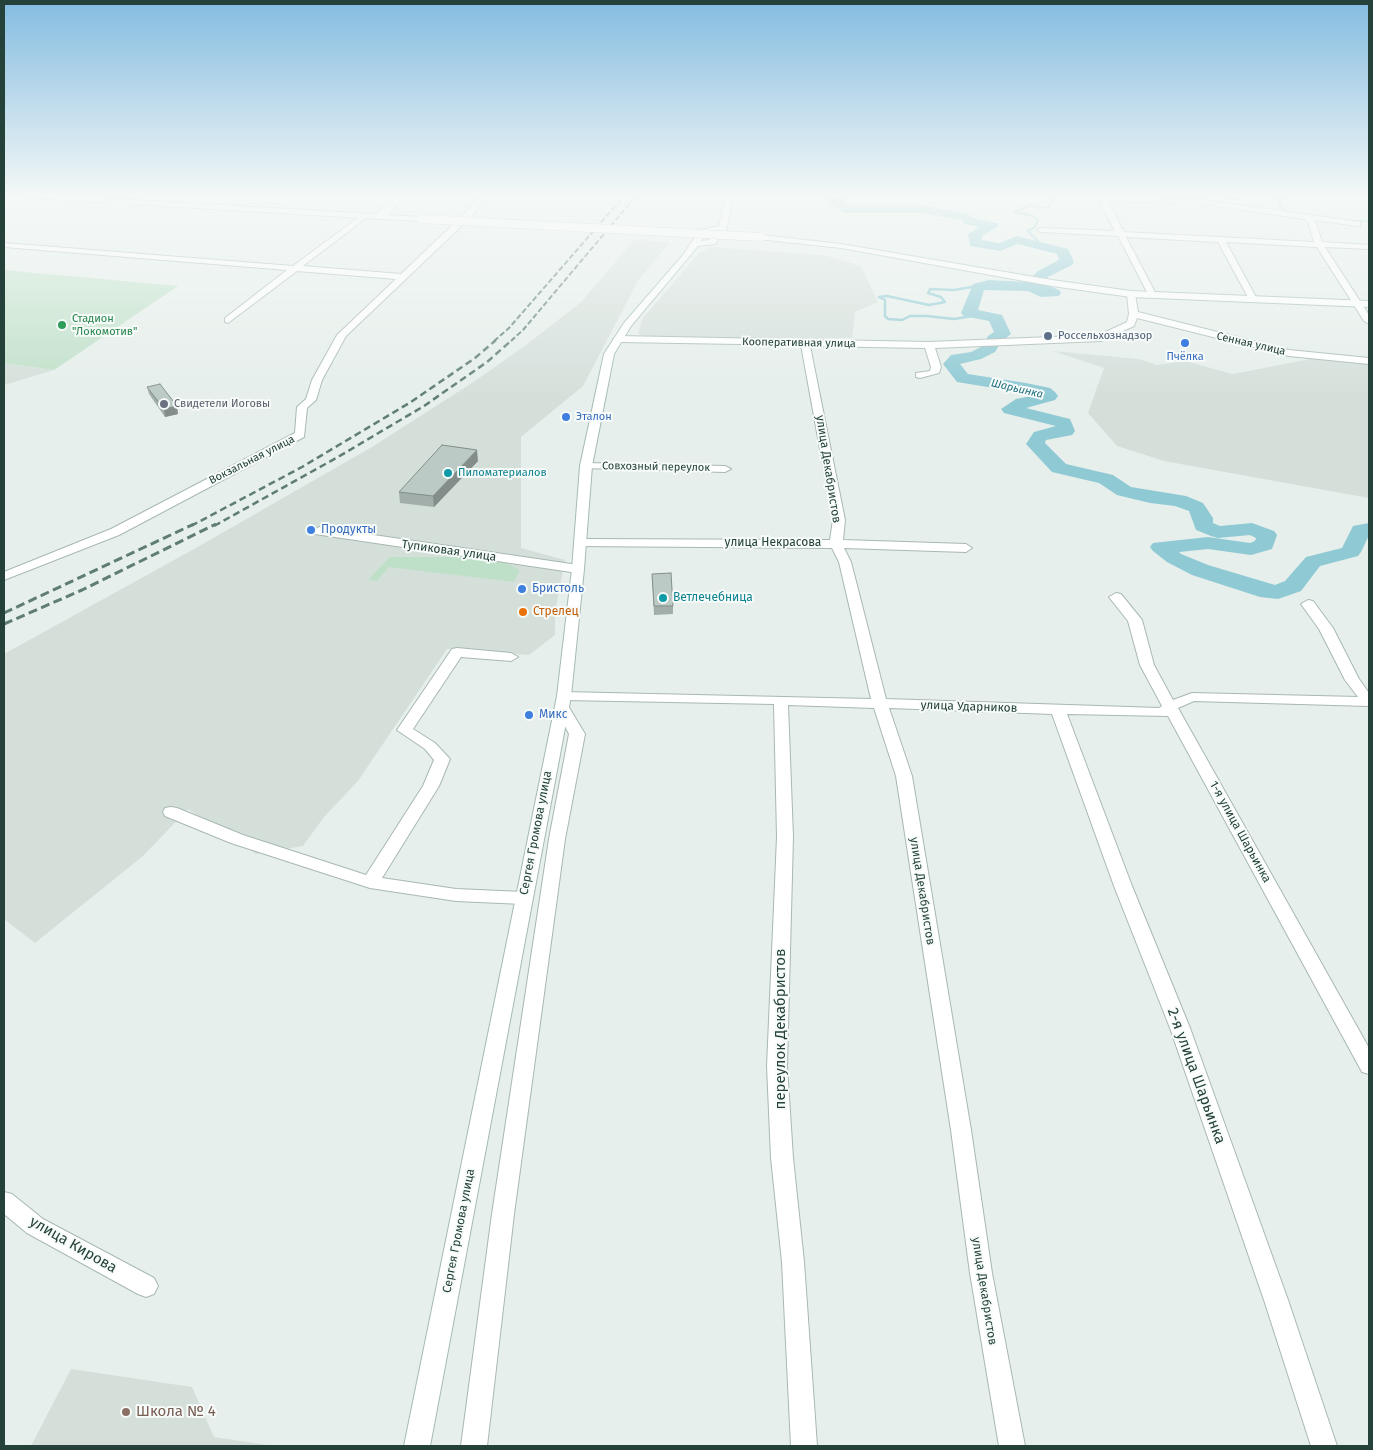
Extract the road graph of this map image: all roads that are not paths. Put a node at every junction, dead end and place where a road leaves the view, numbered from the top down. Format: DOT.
graph roads {
  1 [pos="231,264"];
  2 [pos="303,264"];
  3 [pos="416,264"];
  4 [pos="680,264"];
  5 [pos="943,264"];
  6 [pos="1137,264"];
  7 [pos="1234,264"];
  8 [pos="1331,264"];
  9 [pos="296,269"];
  10 [pos="402,277"];
  11 [pos="1131,294"];
  12 [pos="1152,294"];
  13 [pos="1253,299"];
  14 [pos="1356,303"];
  15 [pos="1369,304"];
  16 [pos="1134,314"];
  17 [pos="228,320"];
  18 [pos="1369,321"];
  19 [pos="618,339"];
  20 [pos="806,344"];
  21 [pos="929,345"];
  22 [pos="1369,361"];
  23 [pos="920,375"];
  24 [pos="586,466"];
  25 [pos="725,469"];
  26 [pos="319,531"];
  27 [pos="580,543"];
  28 [pos="836,544"];
  29 [pos="966,548"];
  30 [pos="578,569"];
  31 [pos="4,576"];
  32 [pos="1116,597"];
  33 [pos="1308,604"];
  34 [pos="511,657"];
  35 [pos="781,700"];
  36 [pos="563,702"];
  37 [pos="1369,702"];
  38 [pos="880,704"];
  39 [pos="1171,706"];
  40 [pos="1058,710"];
  41 [pos="171,812"];
  42 [pos="370,882"];
  43 [pos="523,898"];
  44 [pos="1369,1066"];
  45 [pos="4,1201"];
  46 [pos="146,1286"];
  47 [pos="417,1446"];
  48 [pos="474,1446"];
  49 [pos="804,1446"];
  50 [pos="1012,1446"];
  51 [pos="1324,1446"];
  1 -- 9 [label="street"];
  2 -- 9 [label="street"];
  3 -- 10 [label="street, Вокзальная улица"];
  4 -- 19 [label="street, Сергея Громова улица"];
  5 -- 11 [label="street, bridge"];
  6 -- 12 [label="street"];
  7 -- 13 [label="street"];
  8 -- 14 [label="street"];
  9 -- 10 [label="street"];
  9 -- 17 [label="street"];
  10 -- 31 [label="street, Вокзальная улица"];
  11 -- 12 [label="street"];
  11 -- 16 [label="street"];
  12 -- 13 [label="street"];
  13 -- 14 [label="street"];
  14 -- 15 [label="street"];
  14 -- 18 [label="street"];
  16 -- 21 [label="street, Кооперативная улица"];
  16 -- 22 [label="street, Сенная улица"];
  19 -- 20 [label="street, Кооперативная улица"];
  19 -- 24 [label="street, Сергея Громова улица"];
  20 -- 21 [label="street, Кооперативная улица"];
  20 -- 28 [label="street, улица Декабристов"];
  21 -- 23 [label="street"];
  24 -- 25 [label="street, Совхозный переулок"];
  24 -- 27 [label="street, Сергея Громова улица"];
  26 -- 30 [label="street, Тупиковая улица"];
  27 -- 28 [label="street, улица Некрасова"];
  27 -- 30 [label="street, Сергея Громова улица"];
  28 -- 29 [label="street, улица Некрасова"];
  28 -- 38 [label="street, улица Декабристов"];
  30 -- 36 [label="street, Сергея Громова улица"];
  32 -- 39 [label="street, 1-я улица Шарьинка"];
  33 -- 37 [label="street"];
  34 -- 42 [label="street"];
  35 -- 36 [label="street, улица Ударников"];
  35 -- 38 [label="street, улица Ударников"];
  35 -- 49 [label="street, переулок Декабристов"];
  36 -- 43 [label="street, Сергея Громова улица"];
  36 -- 48 [label="street"];
  37 -- 39 [label="street, улица Ударников"];
  38 -- 40 [label="street, улица Ударников"];
  38 -- 50 [label="street, улица Декабристов"];
  39 -- 40 [label="street, улица Ударников"];
  39 -- 44 [label="street, 1-я улица Шарьинка"];
  40 -- 51 [label="street, 2-я улица Шарьинка"];
  41 -- 42 [label="street"];
  42 -- 43 [label="street"];
  43 -- 47 [label="street, Сергея Громова улица"];
  45 -- 46 [label="street, улица Кирова"];
}
